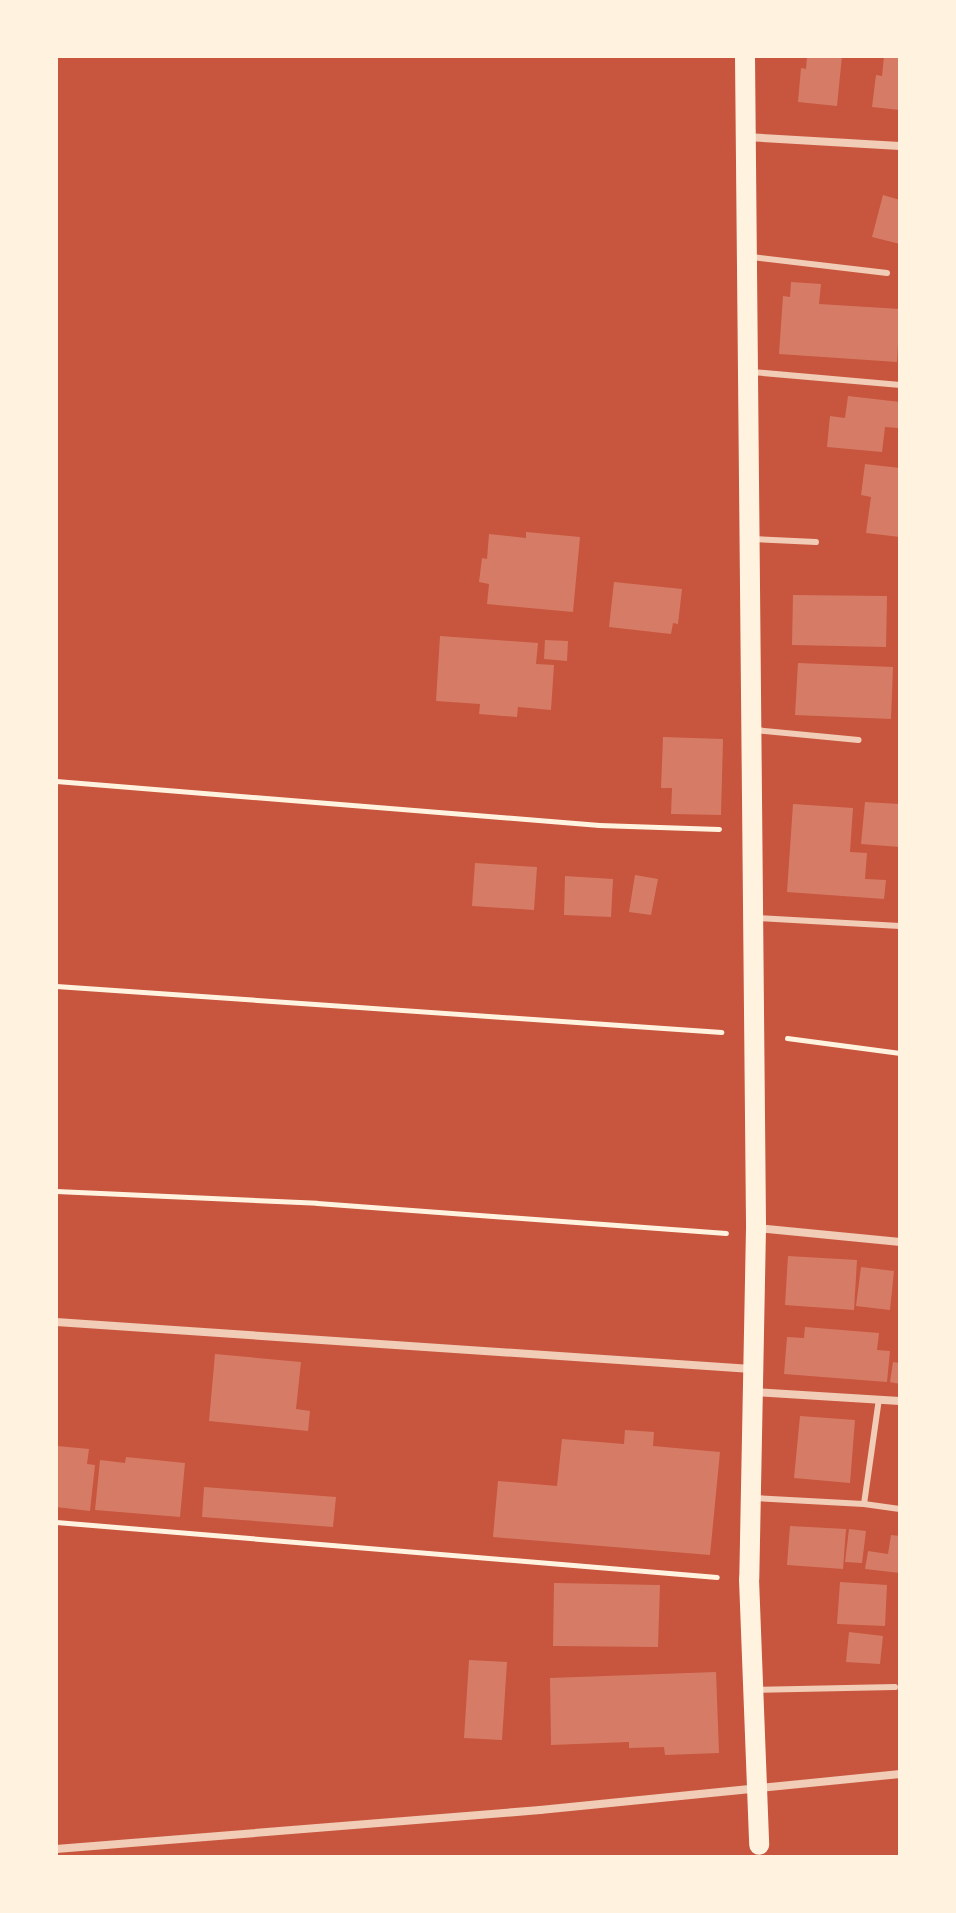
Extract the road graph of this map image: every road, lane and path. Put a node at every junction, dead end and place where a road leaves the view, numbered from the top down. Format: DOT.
graph roads {
  1 [pos="745,56"];
  2 [pos="745,137"];
  3 [pos="900,146"];
  4 [pos="745,256"];
  5 [pos="887,273"];
  6 [pos="748,372"];
  7 [pos="900,385"];
  8 [pos="748,539"];
  9 [pos="816,542"];
  10 [pos="751,730"];
  11 [pos="859,740"];
  12 [pos="56,781"];
  13 [pos="752,830"];
  14 [pos="753,917"];
  15 [pos="900,926"];
  16 [pos="56,986"];
  17 [pos="754,1034"];
  18 [pos="900,1053"];
  19 [pos="56,1191"];
  20 [pos="756,1231"];
  21 [pos="900,1242"];
  22 [pos="56,1322"];
  23 [pos="751,1369"];
  24 [pos="751,1392"];
  25 [pos="879,1399"];
  26 [pos="900,1401"];
  27 [pos="752,1498"];
  28 [pos="864,1504"];
  29 [pos="900,1509"];
  30 [pos="56,1522"];
  31 [pos="749,1579"];
  32 [pos="895,1687"];
  33 [pos="753,1690"];
  34 [pos="900,1774"];
  35 [pos="759,1786"];
  36 [pos="759,1845"];
  37 [pos="56,1849"];
  1 -- 2 [label="main road"];
  2 -- 3 [label="street"];
  2 -- 4 [label="main road"];
  4 -- 5 [label="lane"];
  4 -- 6 [label="main road"];
  6 -- 7 [label="lane"];
  6 -- 8 [label="main road"];
  8 -- 9 [label="lane"];
  8 -- 10 [label="main road"];
  10 -- 11 [label="lane"];
  10 -- 13 [label="main road"];
  12 -- 13 [label="path"];
  13 -- 14 [label="main road"];
  14 -- 15 [label="lane"];
  14 -- 17 [label="main road"];
  16 -- 17 [label="path"];
  17 -- 18 [label="path"];
  17 -- 20 [label="main road"];
  19 -- 20 [label="path"];
  20 -- 21 [label="street"];
  20 -- 23 [label="main road"];
  22 -- 23 [label="street"];
  23 -- 24 [label="main road"];
  24 -- 25 [label="street"];
  24 -- 27 [label="main road"];
  25 -- 26 [label="street"];
  25 -- 28 [label="lane"];
  27 -- 28 [label="lane"];
  27 -- 31 [label="main road"];
  28 -- 29 [label="lane"];
  30 -- 31 [label="path"];
  31 -- 33 [label="main road"];
  32 -- 33 [label="lane"];
  33 -- 35 [label="main road"];
  34 -- 35 [label="street"];
  35 -- 36 [label="main road"];
  35 -- 37 [label="street"];
}
